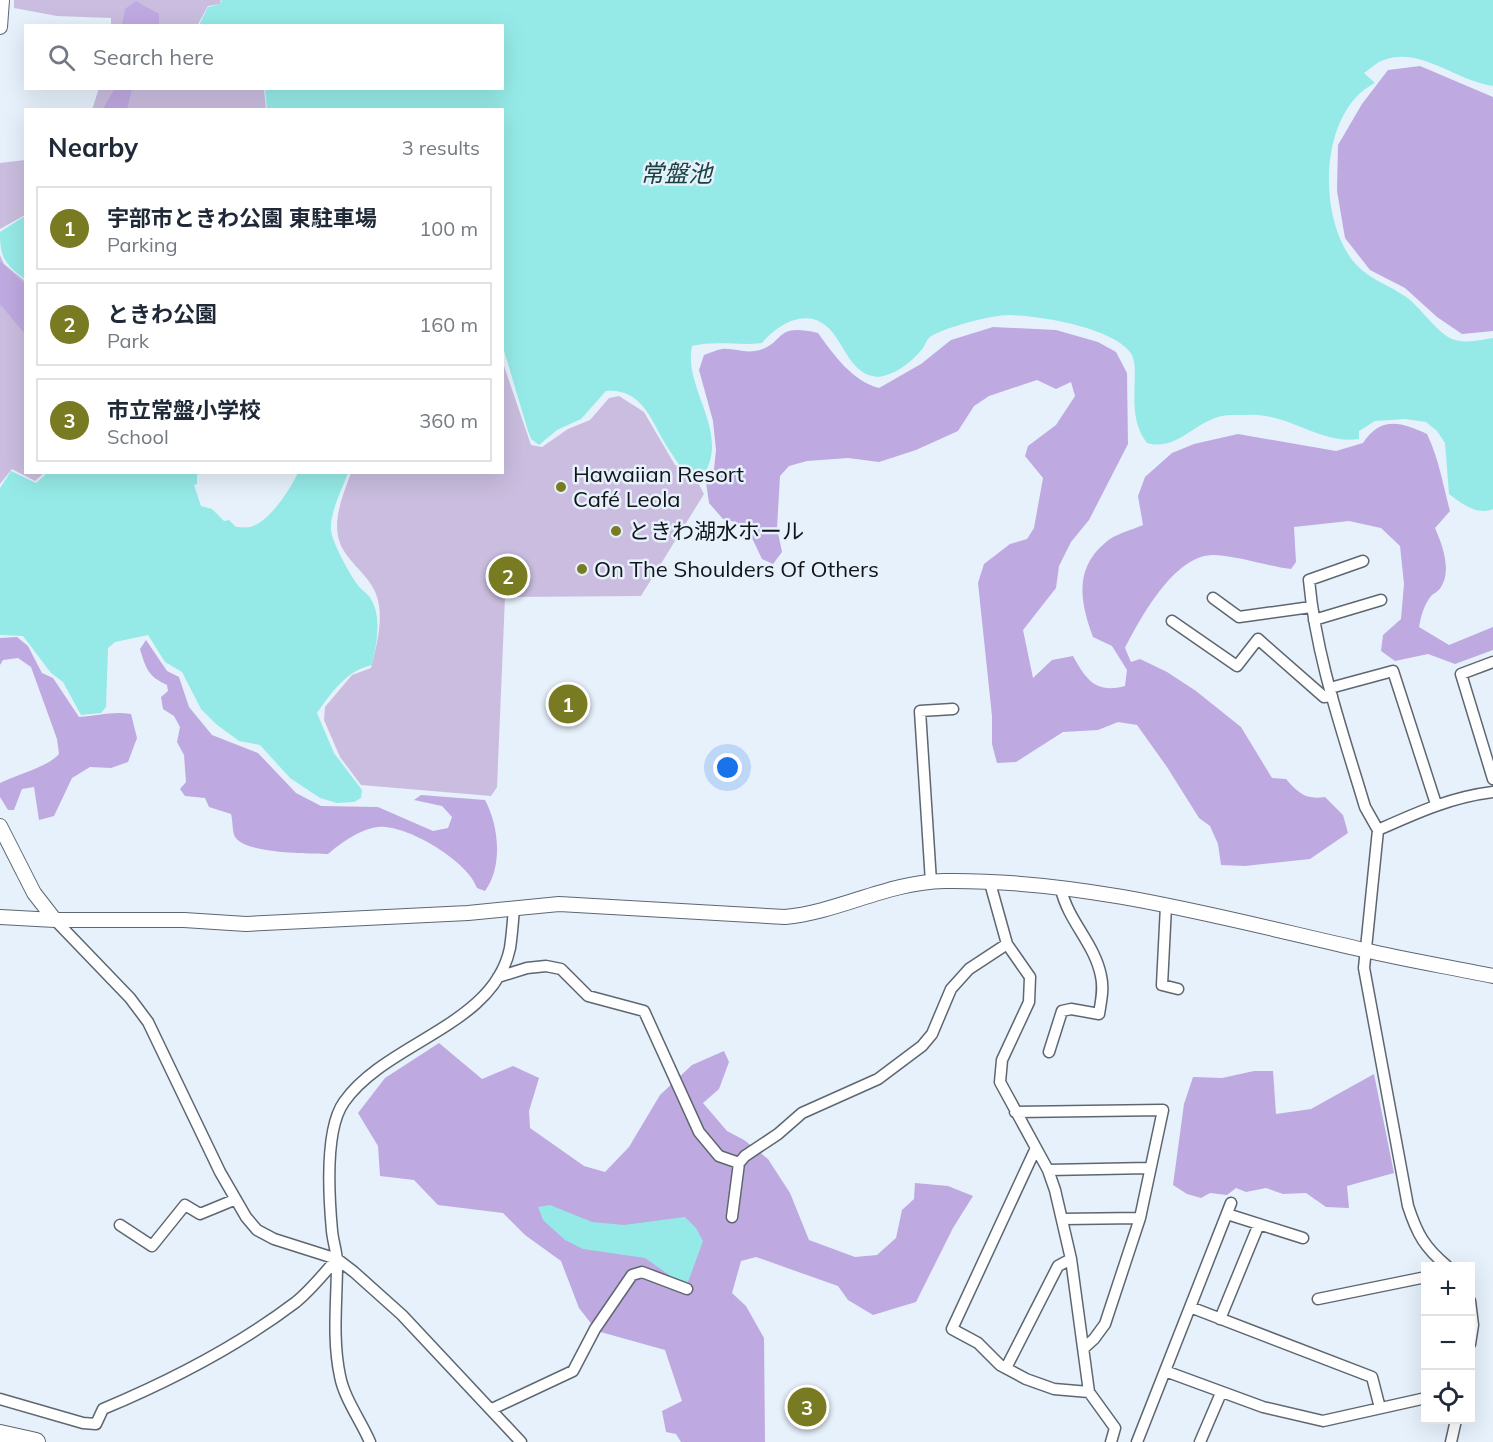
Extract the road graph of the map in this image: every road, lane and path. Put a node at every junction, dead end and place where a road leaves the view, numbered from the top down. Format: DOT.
graph roads {
  1 [pos="2,0"];
  2 [pos="0,27"];
  3 [pos="1363,561"];
  4 [pos="1213,598"];
  5 [pos="1381,600"];
  6 [pos="1311,607"];
  7 [pos="1314,620"];
  8 [pos="1172,621"];
  9 [pos="1493,662"];
  10 [pos="1331,692"];
  11 [pos="953,709"];
  12 [pos="1493,779"];
  13 [pos="1493,792"];
  14 [pos="1436,804"];
  15 [pos="0,826"];
  16 [pos="1378,830"];
  17 [pos="931,882"];
  18 [pos="990,883"];
  19 [pos="1061,889"];
  20 [pos="1166,906"];
  21 [pos="514,908"];
  22 [pos="0,916"];
  23 [pos="55,920"];
  24 [pos="1007,944"];
  25 [pos="1367,951"];
  26 [pos="1493,976"];
  27 [pos="498,977"];
  28 [pos="1178,989"];
  29 [pos="1049,1052"];
  30 [pos="1015,1112"];
  31 [pos="1035,1150"];
  32 [pos="739,1163"];
  33 [pos="1149,1168"];
  34 [pos="1048,1170"];
  35 [pos="234,1200"];
  36 [pos="732,1217"];
  37 [pos="1062,1218"];
  38 [pos="1140,1218"];
  39 [pos="1259,1224"];
  40 [pos="120,1225"];
  41 [pos="1303,1238"];
  42 [pos="337,1258"];
  43 [pos="1071,1258"];
  44 [pos="1443,1262"];
  45 [pos="1421,1278"];
  46 [pos="687,1289"];
  47 [pos="1318,1299"];
  48 [pos="1190,1307"];
  49 [pos="1220,1319"];
  50 [pos="1084,1348"];
  51 [pos="1006,1368"];
  52 [pos="1165,1371"];
  53 [pos="1089,1392"];
  54 [pos="1221,1393"];
  55 [pos="0,1399"];
  56 [pos="1421,1399"];
  57 [pos="1380,1408"];
  58 [pos="492,1409"];
  59 [pos="1455,1424"];
  60 [pos="0,1434"];
  61 [pos="36,1442"];
  62 [pos="370,1442"];
  63 [pos="521,1442"];
  64 [pos="1112,1442"];
  65 [pos="1137,1442"];
  66 [pos="1200,1442"];
  67 [pos="1451,1442"];
  1 -- 2 [label="street"];
  3 -- 6 [label="street"];
  4 -- 6 [label="street"];
  5 -- 7 [label="street"];
  6 -- 7 [label="street"];
  7 -- 10 [label="street"];
  8 -- 10 [label="street"];
  9 -- 12 [label="street"];
  10 -- 14 [label="street"];
  10 -- 16 [label="street"];
  11 -- 17 [label="street"];
  13 -- 14 [label="street"];
  14 -- 16 [label="street"];
  15 -- 23 [label="street"];
  16 -- 25 [label="street"];
  17 -- 18 [label="street"];
  17 -- 21 [label="street"];
  18 -- 19 [label="street"];
  18 -- 24 [label="street"];
  19 -- 20 [label="street"];
  19 -- 29 [label="street"];
  20 -- 25 [label="street"];
  20 -- 28 [label="street"];
  21 -- 23 [label="street"];
  21 -- 27 [label="street"];
  22 -- 23 [label="street"];
  23 -- 35 [label="street"];
  24 -- 30 [label="street"];
  24 -- 32 [label="street"];
  25 -- 26 [label="street"];
  25 -- 44 [label="street"];
  27 -- 32 [label="street"];
  27 -- 42 [label="street"];
  30 -- 31 [label="street"];
  30 -- 33 [label="street"];
  31 -- 34 [label="street"];
  31 -- 51 [label="street"];
  32 -- 36 [label="street"];
  33 -- 34 [label="street"];
  33 -- 38 [label="street"];
  34 -- 37 [label="street"];
  35 -- 40 [label="street"];
  35 -- 42 [label="street"];
  37 -- 38 [label="street"];
  37 -- 43 [label="street"];
  38 -- 50 [label="street"];
  39 -- 41 [label="street"];
  39 -- 48 [label="street"];
  39 -- 49 [label="street"];
  42 -- 55 [label="street"];
  42 -- 58 [label="street"];
  42 -- 62 [label="street"];
  43 -- 50 [label="street"];
  43 -- 51 [label="street"];
  45 -- 47 [label="street"];
  46 -- 58 [label="street"];
  48 -- 49 [label="street"];
  48 -- 52 [label="street"];
  49 -- 57 [label="street"];
  50 -- 53 [label="street"];
  51 -- 53 [label="street"];
  52 -- 54 [label="street"];
  52 -- 65 [label="street"];
  53 -- 64 [label="street"];
  54 -- 57 [label="street"];
  54 -- 66 [label="street"];
  56 -- 57 [label="street"];
  58 -- 63 [label="street"];
  59 -- 67 [label="street"];
  60 -- 61 [label="main road"];
}
